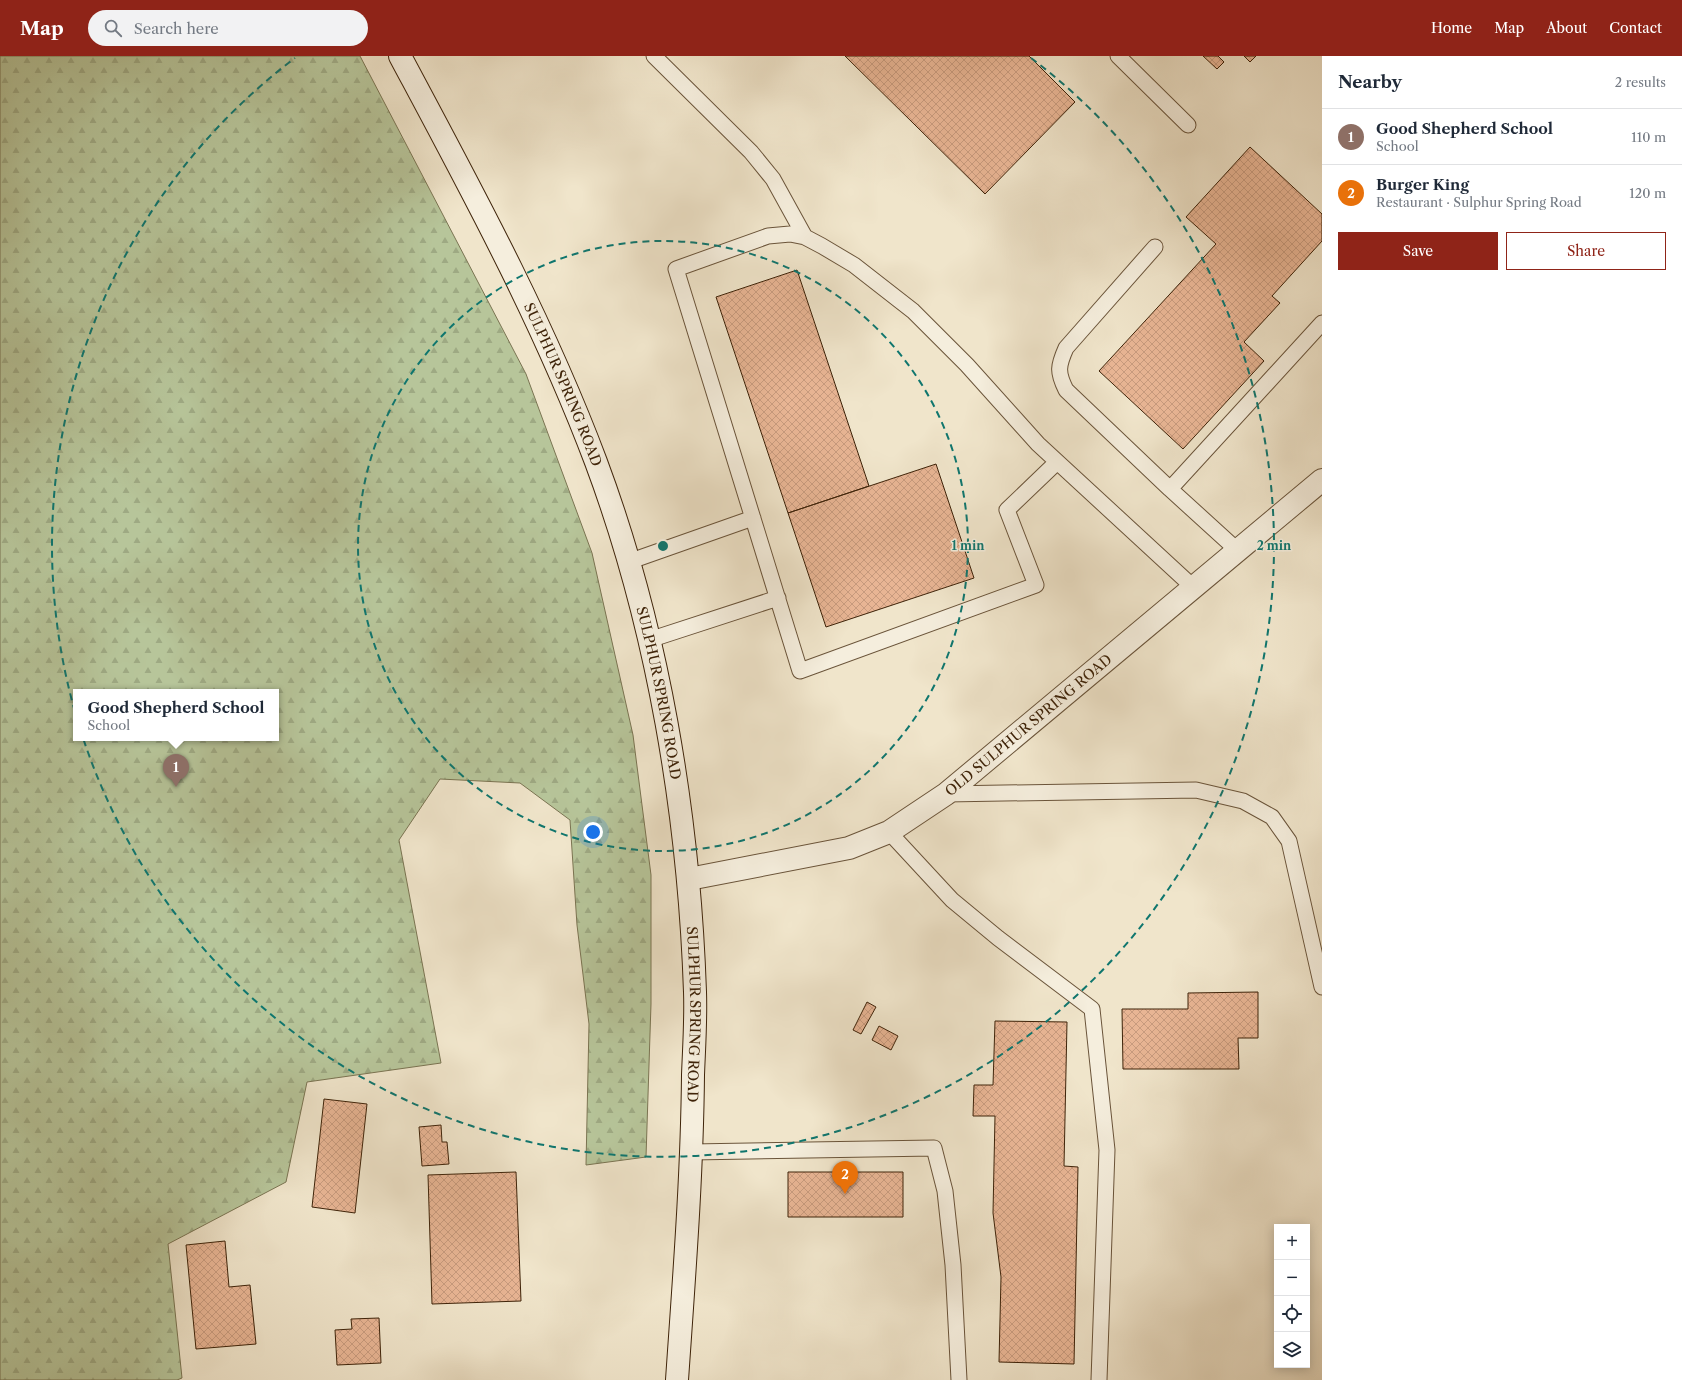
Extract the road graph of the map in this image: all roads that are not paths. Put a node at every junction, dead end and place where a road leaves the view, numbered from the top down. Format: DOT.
graph roads {
  1 [pos="400,56"];
  2 [pos="654,56"];
  3 [pos="1118,56"];
  4 [pos="1188,125"];
  5 [pos="805,237"];
  6 [pos="1156,247"];
  7 [pos="1322,323"];
  8 [pos="1057,462"];
  9 [pos="1322,480"];
  10 [pos="1170,489"];
  11 [pos="753,518"];
  12 [pos="1237,550"];
  13 [pos="628,562"];
  14 [pos="1193,587"];
  15 [pos="778,598"];
  16 [pos="649,640"];
  17 [pos="946,794"];
  18 [pos="889,832"];
  19 [pos="689,879"];
  20 [pos="1322,987"];
  21 [pos="692,1152"];
  22 [pos="677,1380"];
  23 [pos="959,1380"];
  24 [pos="1099,1380"];
  1 -- 13 [label="main road, SULPHUR SPRING ROAD"];
  2 -- 5 [label="lane"];
  3 -- 4 [label="lane"];
  5 -- 8 [label="lane"];
  5 -- 11 [label="lane"];
  6 -- 10 [label="lane"];
  7 -- 10 [label="lane"];
  8 -- 14 [label="lane"];
  8 -- 15 [label="lane"];
  9 -- 12 [label="main road, OLD SULPHUR SPRING ROAD"];
  10 -- 12 [label="lane"];
  11 -- 13 [label="lane"];
  11 -- 15 [label="lane"];
  12 -- 14 [label="main road, OLD SULPHUR SPRING ROAD"];
  13 -- 16 [label="main road, SULPHUR SPRING ROAD"];
  14 -- 17 [label="main road, OLD SULPHUR SPRING ROAD"];
  15 -- 16 [label="lane"];
  16 -- 19 [label="main road, SULPHUR SPRING ROAD"];
  17 -- 18 [label="main road, OLD SULPHUR SPRING ROAD"];
  17 -- 20 [label="lane"];
  18 -- 19 [label="main road, OLD SULPHUR SPRING ROAD"];
  18 -- 24 [label="lane"];
  19 -- 21 [label="main road, SULPHUR SPRING ROAD"];
  21 -- 22 [label="main road, SULPHUR SPRING ROAD"];
  21 -- 23 [label="lane"];
}
